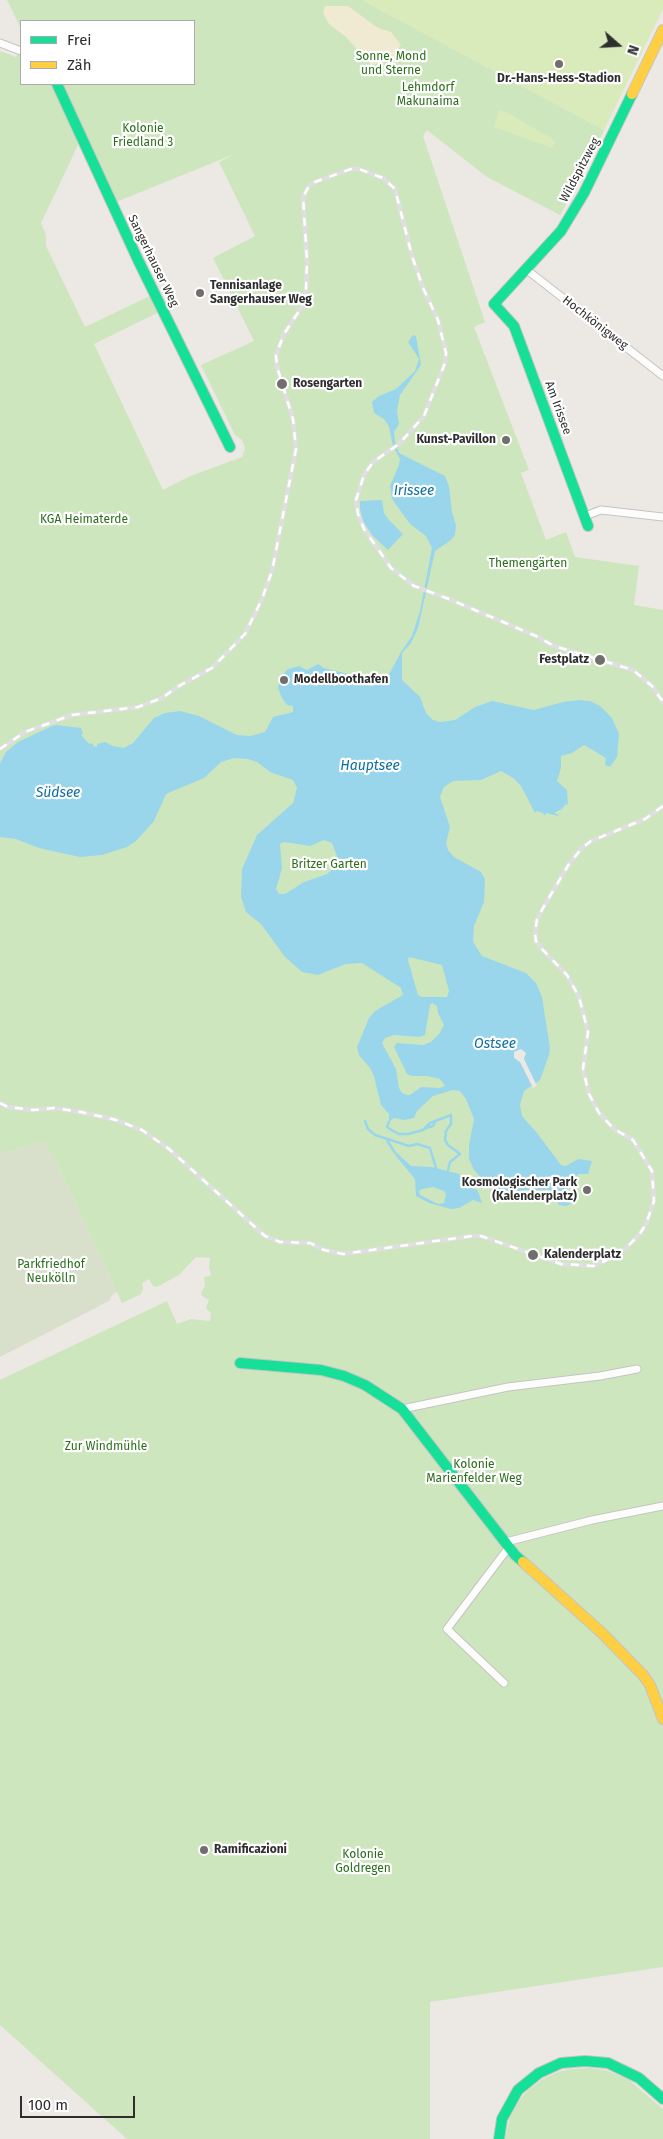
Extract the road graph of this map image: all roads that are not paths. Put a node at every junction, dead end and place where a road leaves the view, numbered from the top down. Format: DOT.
graph roads {
  1 [pos="663,30"];
  2 [pos="0,43"];
  3 [pos="20,52"];
  4 [pos="57,85"];
  5 [pos="527,270"];
  6 [pos="494,304"];
  7 [pos="663,376"];
  8 [pos="230,447"];
  9 [pos="584,516"];
  10 [pos="663,517"];
  11 [pos="588,526"];
  12 [pos="240,1363"];
  13 [pos="637,1369"];
  14 [pos="402,1408"];
  15 [pos="663,1506"];
  16 [pos="508,1544"];
  17 [pos="504,1683"];
  18 [pos="663,1718"];
  19 [pos="663,2099"];
  20 [pos="499,2139"];
  1 -- 5 [label="street, Wildspitzweg"];
  2 -- 3 [label="street"];
  4 -- 8 [label="street, Sangerhauser Weg"];
  5 -- 6 [label="street, Wildspitzweg"];
  5 -- 7 [label="street, Hochkönigweg"];
  6 -- 9 [label="street, Am Irissee"];
  9 -- 10 [label="street"];
  9 -- 11 [label="street, Am Irissee"];
  12 -- 14 [label="street"];
  13 -- 14 [label="street"];
  14 -- 16 [label="street"];
  15 -- 16 [label="street"];
  16 -- 17 [label="street"];
  16 -- 18 [label="street"];
  19 -- 20 [label="street"];
}
